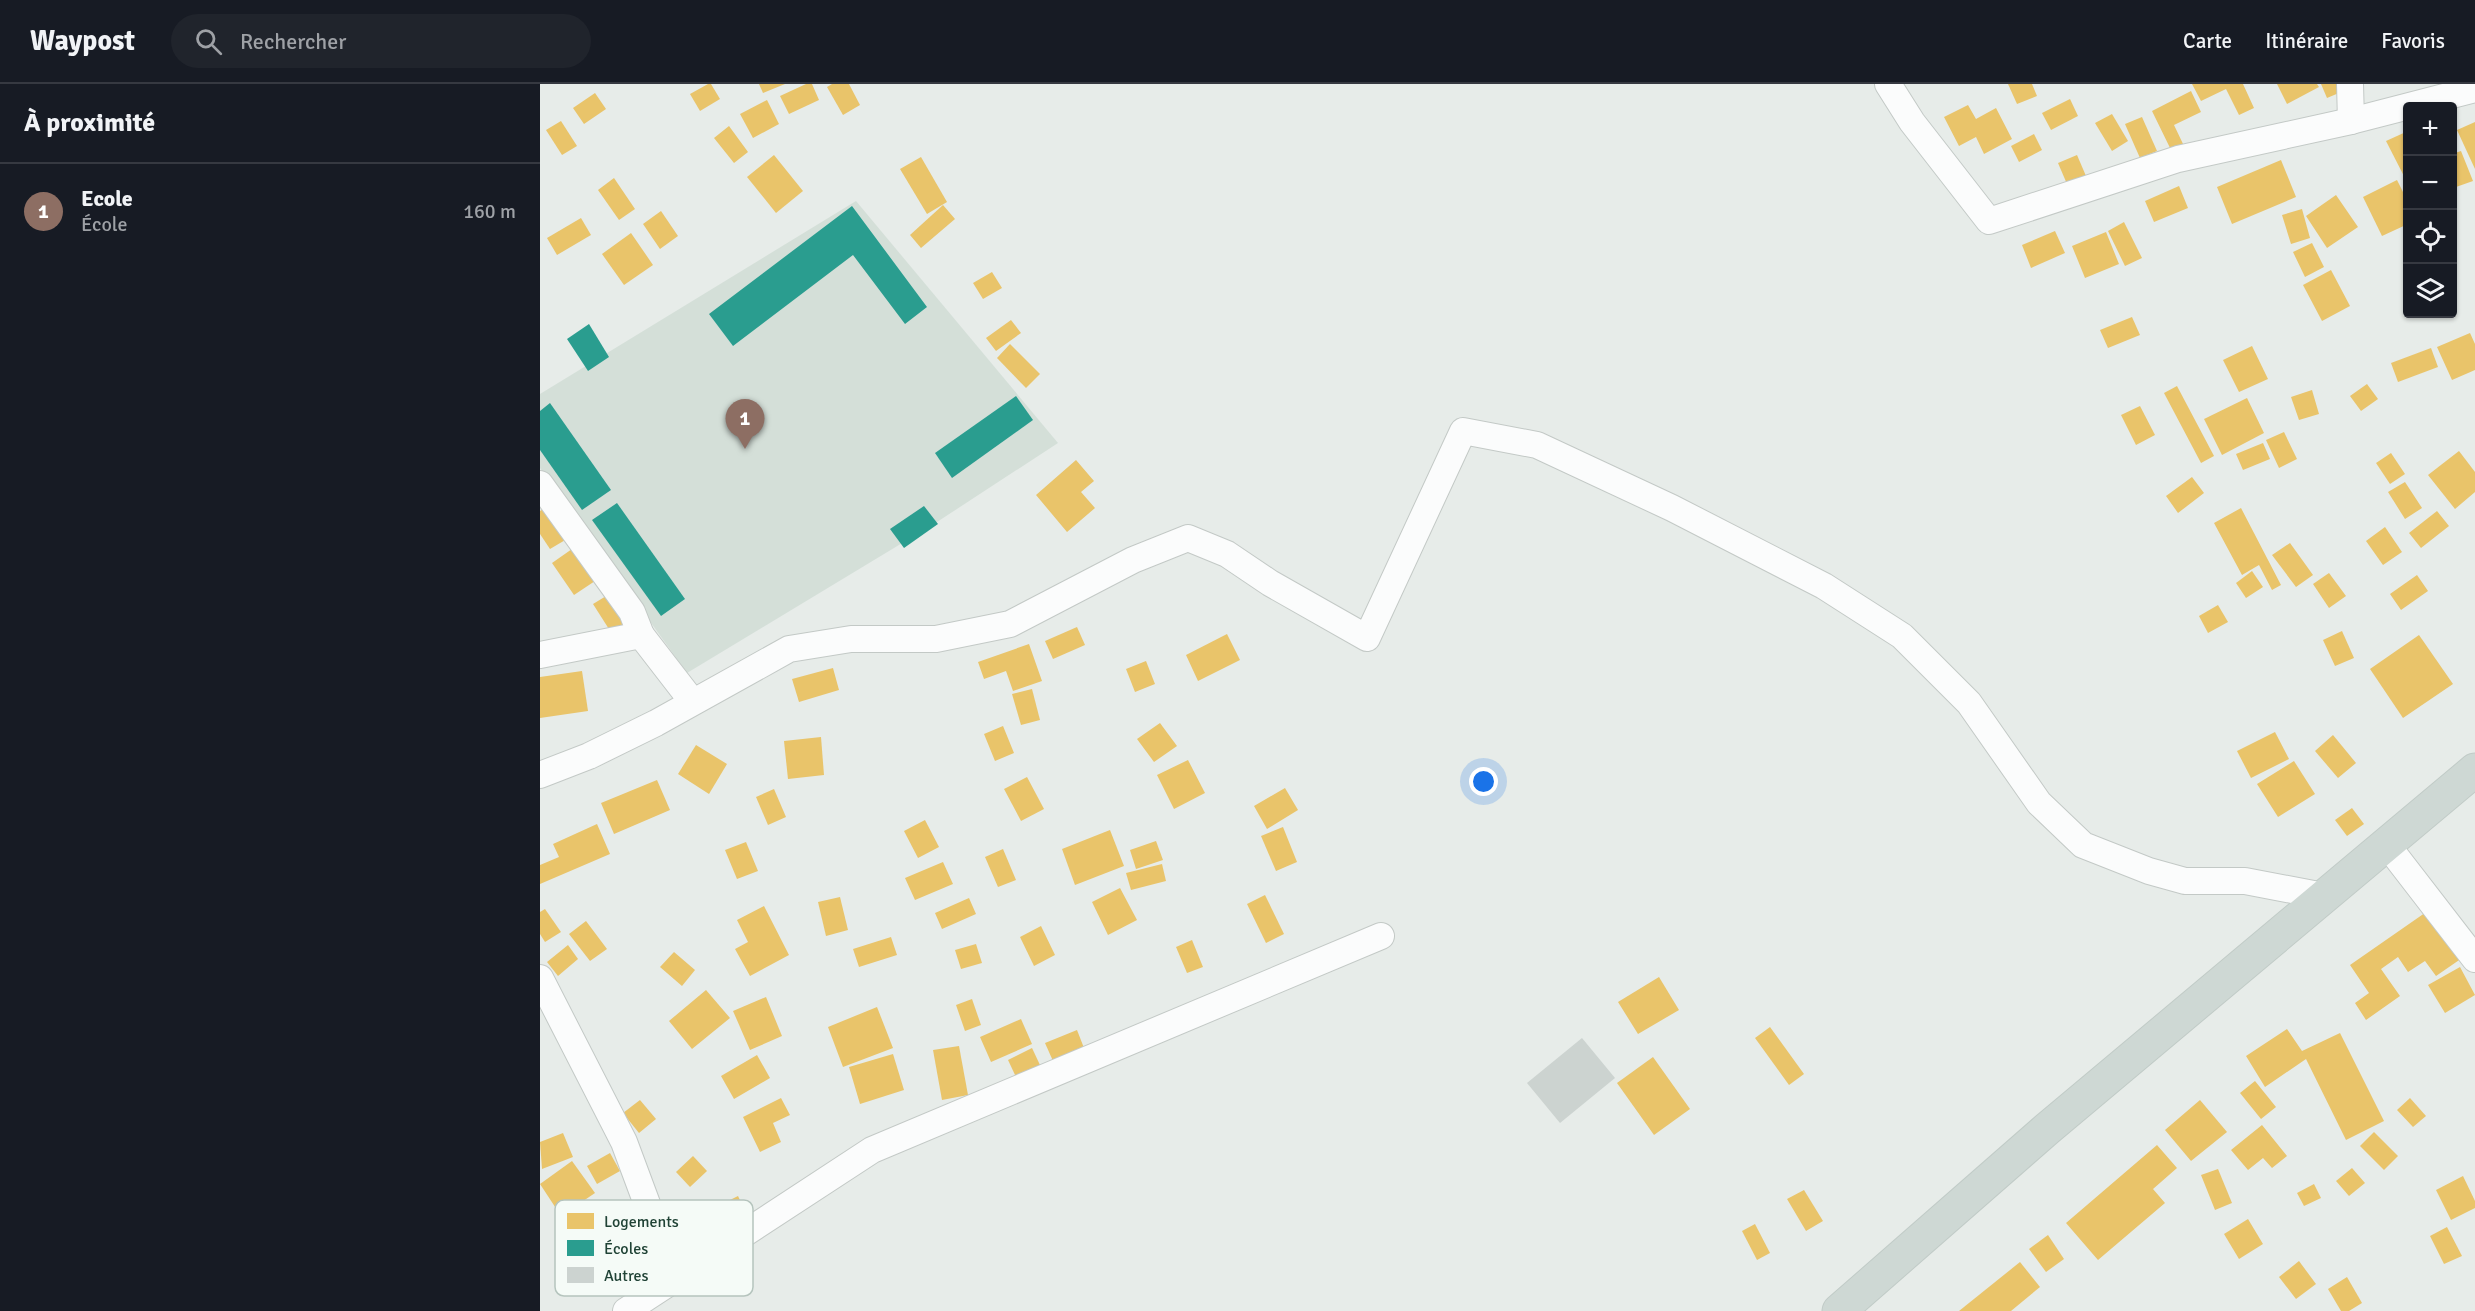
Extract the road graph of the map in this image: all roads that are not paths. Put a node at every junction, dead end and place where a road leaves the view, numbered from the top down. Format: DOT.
graph roads {
  1 [pos="1888,84"];
  2 [pos="2350,84"];
  3 [pos="2475,89"];
  4 [pos="2351,121"];
  5 [pos="540,484"];
  6 [pos="641,635"];
  7 [pos="540,655"];
  8 [pos="692,701"];
  9 [pos="2475,770"];
  10 [pos="540,775"];
  11 [pos="2387,845"];
  12 [pos="2324,896"];
  13 [pos="1381,936"];
  14 [pos="2475,959"];
  15 [pos="540,978"];
  16 [pos="646,1200"];
  17 [pos="753,1227"];
  18 [pos="647,1296"];
  19 [pos="626,1311"];
  20 [pos="1839,1311"];
  1 -- 4 [label="street"];
  2 -- 4 [label="street"];
  3 -- 4 [label="street"];
  5 -- 6 [label="street"];
  6 -- 7 [label="street"];
  6 -- 8 [label="street"];
  8 -- 10 [label="street"];
  8 -- 12 [label="street"];
  9 -- 11 [label="main road"];
  11 -- 12 [label="main road"];
  11 -- 14 [label="street"];
  12 -- 20 [label="main road"];
  13 -- 17 [label="street"];
  15 -- 16 [label="street"];
  18 -- 19 [label="street"];
}
